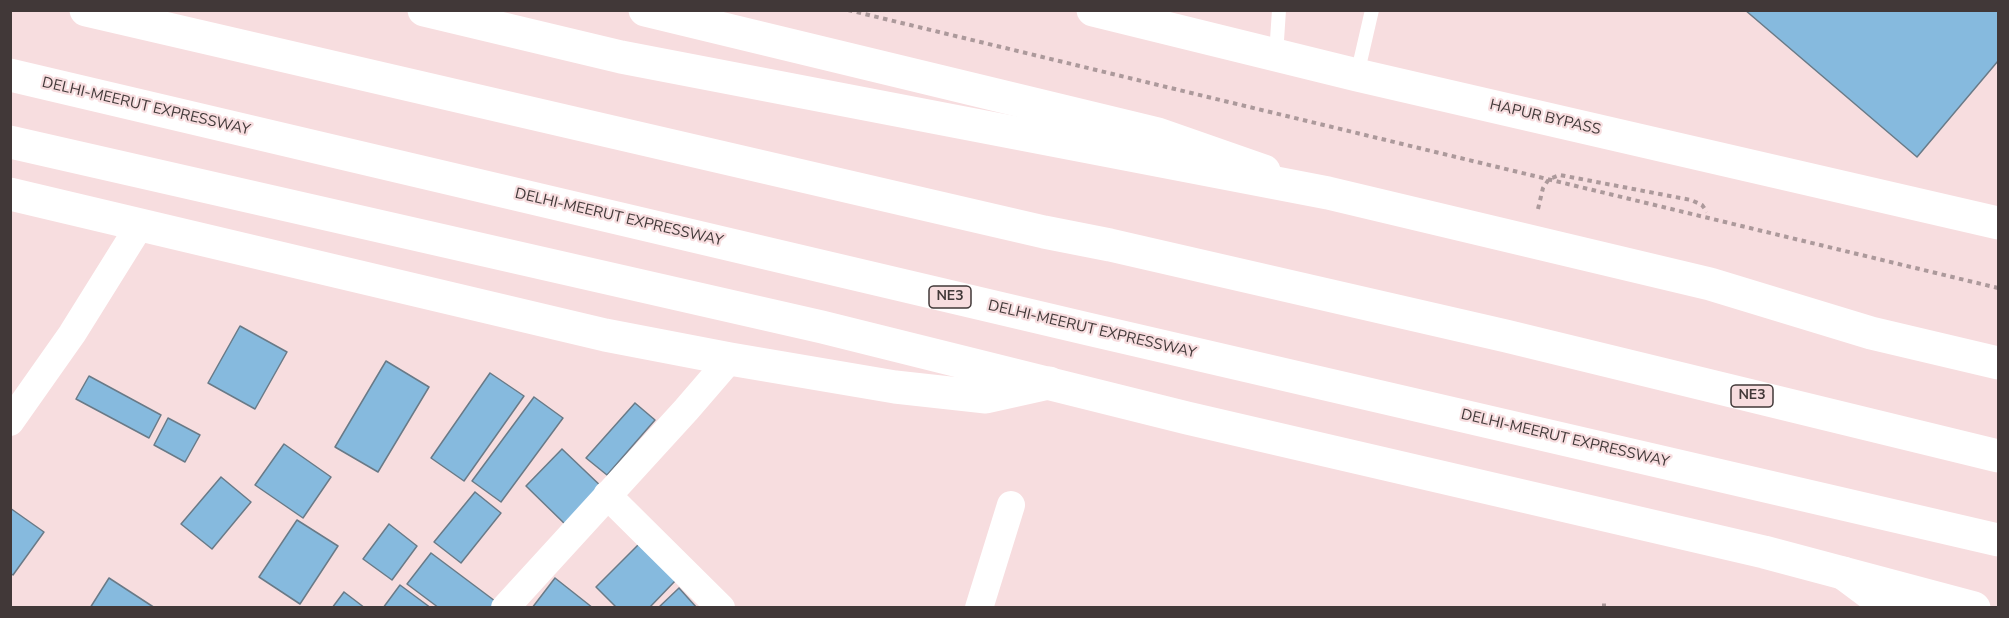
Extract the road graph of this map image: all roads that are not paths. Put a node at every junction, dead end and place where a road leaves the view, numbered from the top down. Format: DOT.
graph roads {
  1 [pos="86,10"];
  2 [pos="424,10"];
  3 [pos="645,10"];
  4 [pos="1093,10"];
  5 [pos="1279,10"];
  6 [pos="1372,10"];
  7 [pos="1136,16"];
  8 [pos="1276,55"];
  9 [pos="10,75"];
  10 [pos="1357,75"];
  11 [pos="10,142"];
  12 [pos="1328,193"];
  13 [pos="10,194"];
  14 [pos="1998,222"];
  15 [pos="140,225"];
  16 [pos="730,359"];
  17 [pos="1998,363"];
  18 [pos="1049,383"];
  19 [pos="10,422"];
  20 [pos="1998,456"];
  21 [pos="607,495"];
  22 [pos="1011,505"];
  23 [pos="1998,540"];
  24 [pos="1842,573"];
  25 [pos="505,608"];
  26 [pos="721,608"];
  27 [pos="979,608"];
  28 [pos="1890,608"];
  29 [pos="1974,608"];
  1 -- 20 [label="main road, NE3"];
  2 -- 12 [label="main road"];
  3 -- 12 [label="main road"];
  4 -- 7 [label="main road, HAPUR BYPASS"];
  5 -- 8 [label="lane"];
  6 -- 10 [label="lane"];
  7 -- 8 [label="main road, HAPUR BYPASS"];
  8 -- 10 [label="main road, HAPUR BYPASS"];
  9 -- 23 [label="main road, DELHI-MEERUT EXPRESSWAY / NE3"];
  10 -- 14 [label="main road, HAPUR BYPASS"];
  11 -- 18 [label="main road"];
  12 -- 17 [label="main road"];
  13 -- 15 [label="main road"];
  15 -- 16 [label="main road"];
  15 -- 19 [label="street"];
  16 -- 18 [label="main road"];
  16 -- 21 [label="street"];
  18 -- 24 [label="main road"];
  21 -- 25 [label="street"];
  21 -- 26 [label="street"];
  22 -- 27 [label="street"];
  24 -- 28 [label="main road"];
  24 -- 29 [label="main road"];
}
